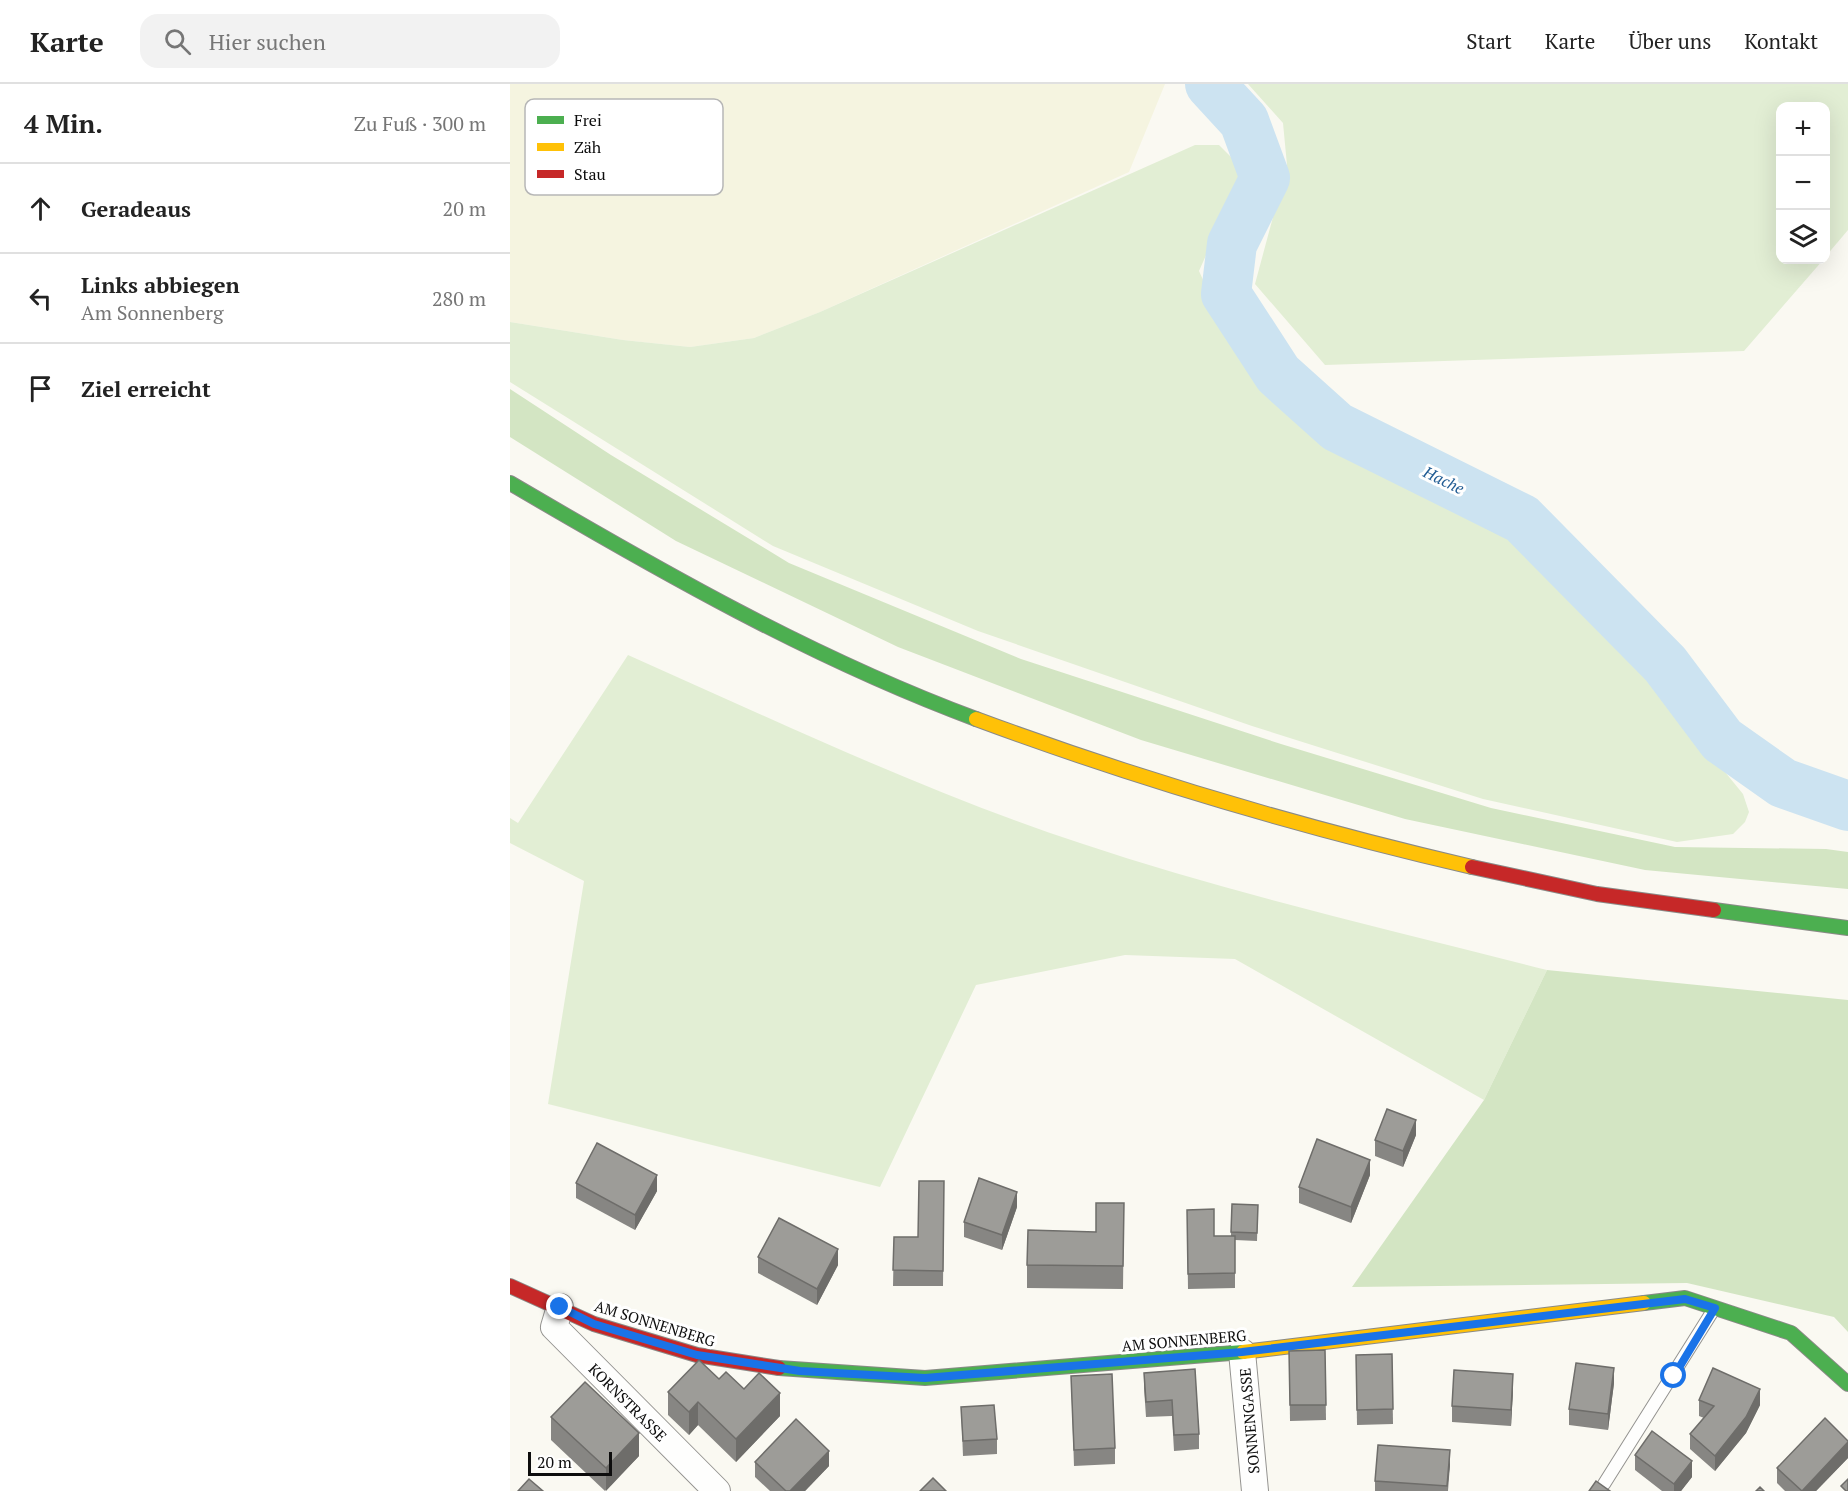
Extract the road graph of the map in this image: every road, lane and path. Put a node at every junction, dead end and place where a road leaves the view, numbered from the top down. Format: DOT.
graph roads {
  1 [pos="510,483"];
  2 [pos="1848,928"];
  3 [pos="510,1286"];
  4 [pos="560,1307"];
  5 [pos="1715,1308"];
  6 [pos="1242,1352"];
  7 [pos="1848,1384"];
  8 [pos="1604,1484"];
  9 [pos="717,1491"];
  10 [pos="1255,1491"];
  1 -- 2 [label="main road"];
  3 -- 4 [label="main road, AM SONNENBERG"];
  4 -- 6 [label="main road, AM SONNENBERG"];
  4 -- 9 [label="street, KORNSTRASSE"];
  5 -- 6 [label="main road, AM SONNENBERG"];
  5 -- 7 [label="main road, AM SONNENBERG"];
  5 -- 8 [label="lane"];
  6 -- 10 [label="street, SONNENGASSE"];
}
